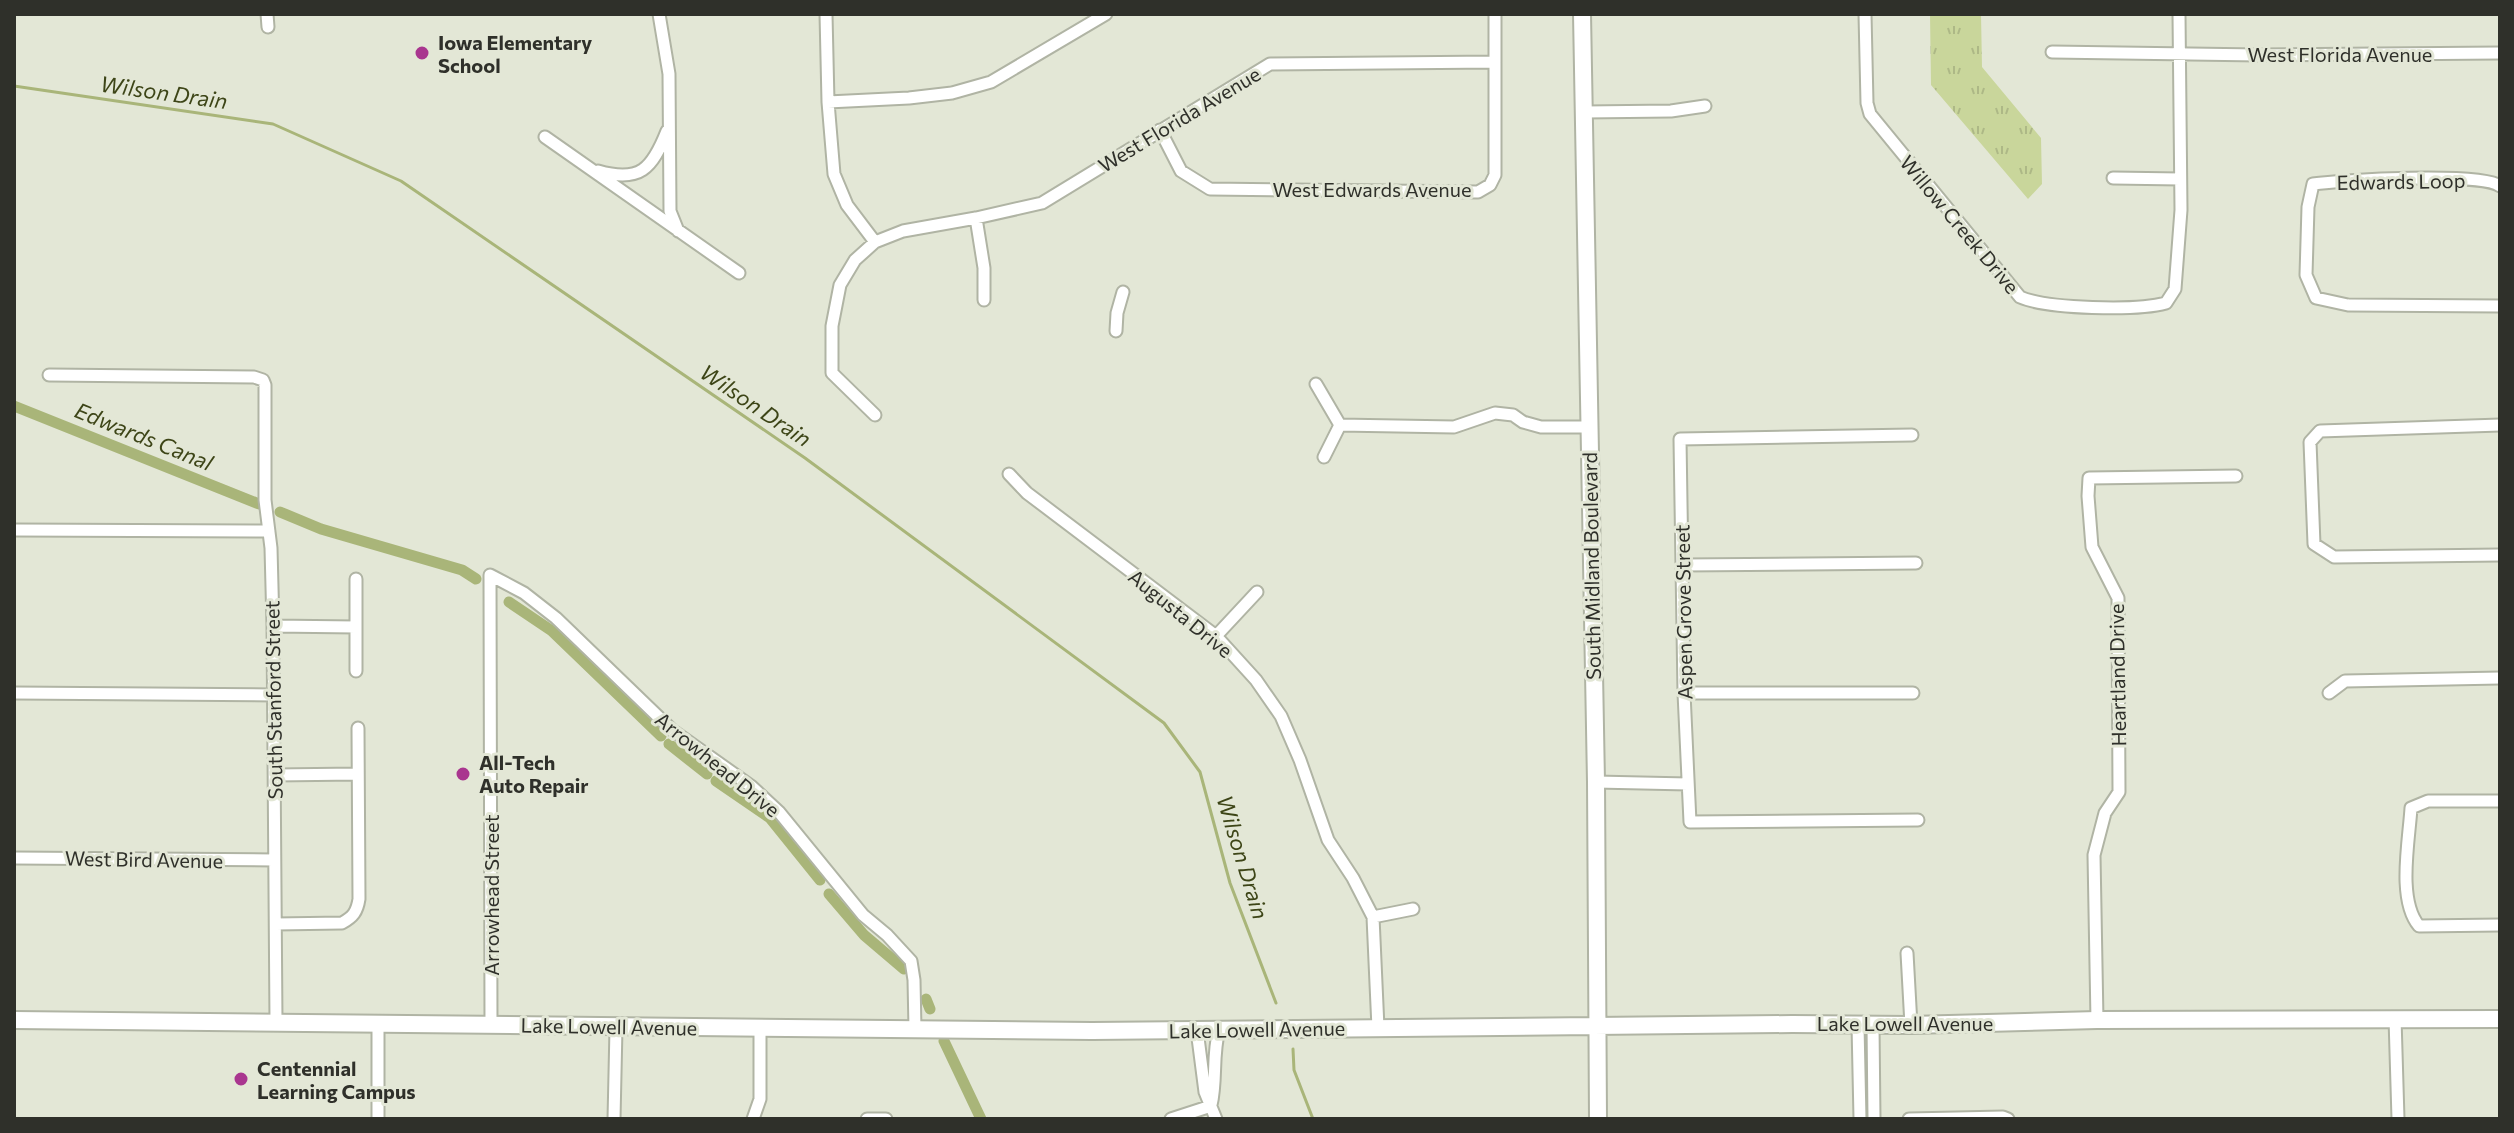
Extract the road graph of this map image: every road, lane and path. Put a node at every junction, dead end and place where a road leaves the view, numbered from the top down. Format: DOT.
graph roads {
  1 [pos="659,14"];
  2 [pos="826,14"];
  3 [pos="1106,14"];
  4 [pos="1495,14"];
  5 [pos="1582,14"];
  6 [pos="1865,14"];
  7 [pos="2179,14"];
  8 [pos="2052,52"];
  9 [pos="2500,53"];
  10 [pos="2180,55"];
  11 [pos="1495,62"];
  12 [pos="828,102"];
  13 [pos="1705,106"];
  14 [pos="1585,112"];
  15 [pos="670,124"];
  16 [pos="1160,130"];
  17 [pos="545,137"];
  18 [pos="589,169"];
  19 [pos="2113,178"];
  20 [pos="2180,179"];
  21 [pos="2500,186"];
  22 [pos="976,218"];
  23 [pos="678,231"];
  24 [pos="875,242"];
  25 [pos="739,273"];
  26 [pos="1123,292"];
  27 [pos="984,300"];
  28 [pos="2500,306"];
  29 [pos="1116,331"];
  30 [pos="49,375"];
  31 [pos="1316,384"];
  32 [pos="875,415"];
  33 [pos="1340,425"];
  34 [pos="2500,425"];
  35 [pos="1589,427"];
  36 [pos="1912,435"];
  37 [pos="1324,457"];
  38 [pos="1009,474"];
  39 [pos="2236,476"];
  40 [pos="14,530"];
  41 [pos="269,531"];
  42 [pos="2500,555"];
  43 [pos="1916,563"];
  44 [pos="1683,565"];
  45 [pos="490,575"];
  46 [pos="356,579"];
  47 [pos="1257,592"];
  48 [pos="273,626"];
  49 [pos="356,627"];
  50 [pos="1216,636"];
  51 [pos="356,671"];
  52 [pos="2500,678"];
  53 [pos="14,693"];
  54 [pos="1684,693"];
  55 [pos="1913,693"];
  56 [pos="2329,693"];
  57 [pos="274,695"];
  58 [pos="358,728"];
  59 [pos="357,774"];
  60 [pos="275,775"];
  61 [pos="1596,782"];
  62 [pos="1688,784"];
  63 [pos="2500,801"];
  64 [pos="1918,820"];
  65 [pos="14,858"];
  66 [pos="274,860"];
  67 [pos="1413,909"];
  68 [pos="1373,917"];
  69 [pos="276,924"];
  70 [pos="2500,925"];
  71 [pos="1907,953"];
  72 [pos="2395,1018"];
  73 [pos="2500,1019"];
  74 [pos="14,1020"];
  75 [pos="2097,1020"];
  76 [pos="276,1021"];
  77 [pos="378,1023"];
  78 [pos="491,1024"];
  79 [pos="1599,1025"];
  80 [pos="1865,1025"];
  81 [pos="1911,1025"];
  82 [pos="616,1028"];
  83 [pos="760,1028"];
  84 [pos="1378,1028"];
  85 [pos="915,1029"];
  86 [pos="1197,1030"];
  87 [pos="1219,1030"];
  88 [pos="1211,1106"];
  89 [pos="378,1119"];
  90 [pos="614,1119"];
  91 [pos="754,1119"];
  92 [pos="867,1119"];
  93 [pos="886,1119"];
  94 [pos="1171,1119"];
  95 [pos="1216,1119"];
  96 [pos="1598,1119"];
  97 [pos="1860,1119"];
  98 [pos="1874,1119"];
  99 [pos="1909,1119"];
  100 [pos="2008,1119"];
  101 [pos="2398,1119"];
  1 -- 15 [label="street"];
  2 -- 12 [label="street"];
  3 -- 12 [label="street"];
  4 -- 11 [label="street, West Edwards Avenue"];
  5 -- 14 [label="main road, South Midland Boulevard"];
  6 -- 20 [label="street, Willow Creek Drive"];
  7 -- 10 [label="street"];
  8 -- 10 [label="street, West Florida Avenue"];
  9 -- 10 [label="street, West Florida Avenue"];
  10 -- 20 [label="street"];
  11 -- 16 [label="street, West Florida Avenue"];
  11 -- 16 [label="street, West Edwards Avenue"];
  12 -- 24 [label="street"];
  13 -- 14 [label="street"];
  14 -- 35 [label="main road, South Midland Boulevard"];
  15 -- 18 [label="street"];
  15 -- 23 [label="street"];
  16 -- 22 [label="street, West Florida Avenue"];
  17 -- 18 [label="street"];
  18 -- 23 [label="street"];
  19 -- 20 [label="street"];
  21 -- 28 [label="street, Edwards Loop"];
  22 -- 24 [label="street, West Florida Avenue"];
  22 -- 27 [label="street"];
  23 -- 25 [label="street"];
  24 -- 32 [label="street"];
  26 -- 29 [label="street"];
  30 -- 41 [label="street, South Stanford Street"];
  31 -- 33 [label="street"];
  33 -- 35 [label="street"];
  33 -- 37 [label="street"];
  34 -- 42 [label="street"];
  35 -- 61 [label="main road, South Midland Boulevard"];
  36 -- 44 [label="street, Aspen Grove Street"];
  38 -- 50 [label="street, Augusta Drive"];
  39 -- 75 [label="street, Heartland Drive"];
  40 -- 41 [label="street"];
  41 -- 48 [label="street, South Stanford Street"];
  43 -- 44 [label="street"];
  44 -- 54 [label="street, Aspen Grove Street"];
  45 -- 78 [label="street, Arrowhead Street"];
  45 -- 85 [label="street, Arrowhead Drive"];
  46 -- 49 [label="street"];
  47 -- 50 [label="street"];
  48 -- 49 [label="street"];
  48 -- 57 [label="street, South Stanford Street"];
  49 -- 51 [label="street"];
  50 -- 68 [label="street, Augusta Drive"];
  52 -- 56 [label="street"];
  53 -- 57 [label="street"];
  54 -- 55 [label="street"];
  54 -- 62 [label="street, Aspen Grove Street"];
  57 -- 60 [label="street, South Stanford Street"];
  58 -- 59 [label="street"];
  59 -- 60 [label="street"];
  59 -- 69 [label="street"];
  60 -- 66 [label="street, South Stanford Street"];
  61 -- 62 [label="street"];
  61 -- 79 [label="main road, South Midland Boulevard"];
  62 -- 64 [label="street, Aspen Grove Street"];
  63 -- 70 [label="street"];
  65 -- 66 [label="street, West Bird Avenue"];
  66 -- 69 [label="street, South Stanford Street"];
  67 -- 68 [label="street"];
  68 -- 84 [label="street, Augusta Drive"];
  69 -- 76 [label="street, South Stanford Street"];
  71 -- 81 [label="street"];
  72 -- 73 [label="main road, Lake Lowell Avenue"];
  72 -- 75 [label="main road, Lake Lowell Avenue"];
  72 -- 101 [label="street"];
  74 -- 76 [label="main road, Lake Lowell Avenue"];
  75 -- 81 [label="main road, Lake Lowell Avenue"];
  76 -- 77 [label="main road, Lake Lowell Avenue"];
  77 -- 78 [label="main road, Lake Lowell Avenue"];
  77 -- 89 [label="street"];
  78 -- 82 [label="main road, Lake Lowell Avenue"];
  79 -- 80 [label="main road, Lake Lowell Avenue"];
  79 -- 84 [label="main road, Lake Lowell Avenue"];
  79 -- 96 [label="main road, South Midland Boulevard"];
  80 -- 81 [label="main road, Lake Lowell Avenue"];
  80 -- 97 [label="street"];
  80 -- 98 [label="street"];
  82 -- 83 [label="main road, Lake Lowell Avenue"];
  82 -- 90 [label="street"];
  83 -- 85 [label="main road, Lake Lowell Avenue"];
  83 -- 91 [label="street"];
  84 -- 87 [label="main road, Lake Lowell Avenue"];
  85 -- 86 [label="main road, Lake Lowell Avenue"];
  86 -- 87 [label="main road, Lake Lowell Avenue"];
  86 -- 88 [label="street"];
  87 -- 88 [label="street"];
  88 -- 94 [label="street"];
  88 -- 95 [label="street"];
  92 -- 93 [label="street"];
  99 -- 100 [label="street"];
}
